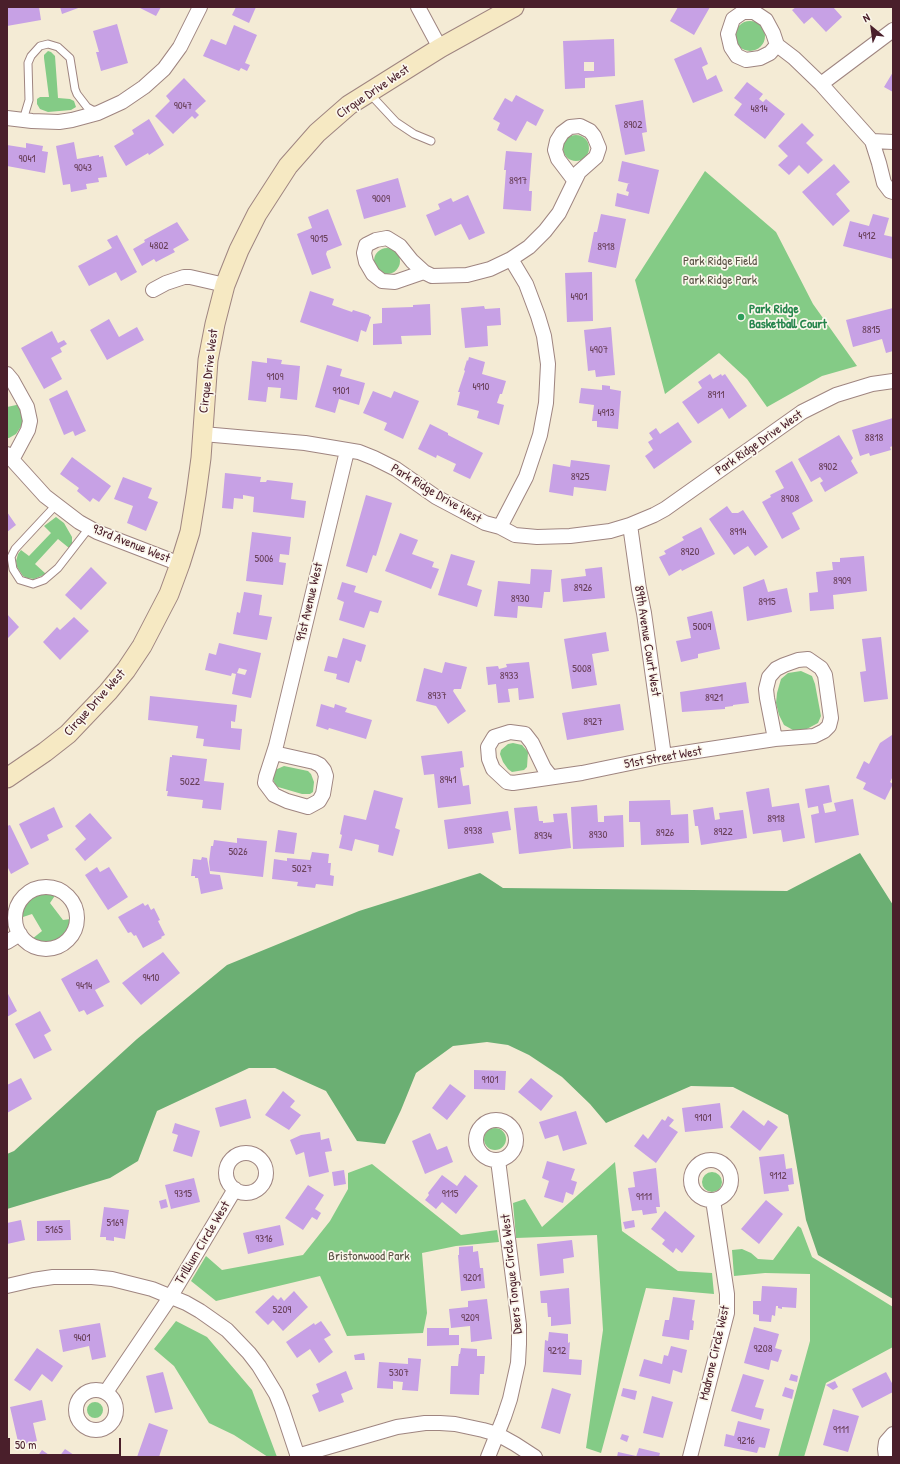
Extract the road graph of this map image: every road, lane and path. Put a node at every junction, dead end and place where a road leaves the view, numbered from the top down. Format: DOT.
graph roads {
  1 [pos="200,7"];
  2 [pos="418,7"];
  3 [pos="514,7"];
  4 [pos="893,30"];
  5 [pos="777,45"];
  6 [pos="440,48"];
  7 [pos="821,84"];
  8 [pos="369,93"];
  9 [pos="98,113"];
  10 [pos="7,118"];
  11 [pos="23,120"];
  12 [pos="431,141"];
  13 [pos="872,141"];
  14 [pos="893,142"];
  15 [pos="574,180"];
  16 [pos="893,192"];
  17 [pos="511,259"];
  18 [pos="424,272"];
  19 [pos="225,285"];
  20 [pos="154,290"];
  21 [pos="7,374"];
  22 [pos="893,381"];
  23 [pos="203,434"];
  24 [pos="347,450"];
  25 [pos="9,457"];
  26 [pos="56,505"];
  27 [pos="630,525"];
  28 [pos="500,527"];
  29 [pos="89,528"];
  30 [pos="180,564"];
  31 [pos="775,739"];
  32 [pos="274,753"];
  33 [pos="664,756"];
  34 [pos="551,777"];
  35 [pos="7,778"];
  36 [pos="20,934"];
  37 [pos="7,942"];
  38 [pos="498,1160"];
  39 [pos="235,1189"];
  40 [pos="713,1200"];
  41 [pos="7,1286"];
  42 [pos="171,1296"];
  43 [pos="106,1392"];
  44 [pos="497,1434"];
  45 [pos="893,1434"];
  46 [pos="298,1457"];
  47 [pos="488,1457"];
  48 [pos="535,1457"];
  49 [pos="690,1457"];
  50 [pos="886,1457"];
  1 -- 9 [label="street"];
  2 -- 6 [label="street"];
  3 -- 6 [label="street, Cirque Drive West"];
  4 -- 7 [label="street"];
  5 -- 7 [label="street"];
  6 -- 8 [label="street, Cirque Drive West"];
  7 -- 13 [label="street"];
  8 -- 12 [label="lane"];
  8 -- 19 [label="street, Cirque Drive West"];
  9 -- 11 [label="street"];
  9 -- 11 [label="lane"];
  10 -- 11 [label="street"];
  13 -- 14 [label="street"];
  13 -- 16 [label="street"];
  15 -- 17 [label="street"];
  17 -- 18 [label="street"];
  17 -- 28 [label="street"];
  19 -- 20 [label="street"];
  19 -- 23 [label="street, Cirque Drive West"];
  21 -- 25 [label="street, 93rd Avenue West"];
  22 -- 27 [label="street, Park Ridge Drive West"];
  23 -- 24 [label="street, Park Ridge Drive West"];
  23 -- 30 [label="street, Cirque Drive West"];
  24 -- 28 [label="street, Park Ridge Drive West"];
  24 -- 32 [label="street, 91st Avenue West"];
  25 -- 26 [label="street, 93rd Avenue West"];
  26 -- 29 [label="street, 93rd Avenue West"];
  26 -- 29 [label="lane"];
  27 -- 28 [label="street, Park Ridge Drive West"];
  27 -- 33 [label="street, 89th Avenue Court West"];
  29 -- 30 [label="street, 93rd Avenue West"];
  30 -- 35 [label="street, Cirque Drive West"];
  31 -- 31 [label="street, 51st Street West"];
  31 -- 33 [label="street, 51st Street West"];
  32 -- 32 [label="street, 91st Avenue West"];
  33 -- 34 [label="street, 51st Street West"];
  34 -- 34 [label="street, 51st Street West"];
  36 -- 36 [label="street"];
  36 -- 37 [label="street"];
  38 -- 44 [label="street, Deers Tongue Circle West"];
  39 -- 42 [label="street, Trillium Circle West"];
  40 -- 49 [label="street, Madrone Circle West"];
  41 -- 42 [label="street"];
  42 -- 43 [label="street, Trillium Circle West"];
  42 -- 46 [label="street"];
  44 -- 46 [label="street"];
  44 -- 47 [label="street, Deers Tongue Circle West"];
  44 -- 48 [label="street"];
  45 -- 50 [label="street"];
}
